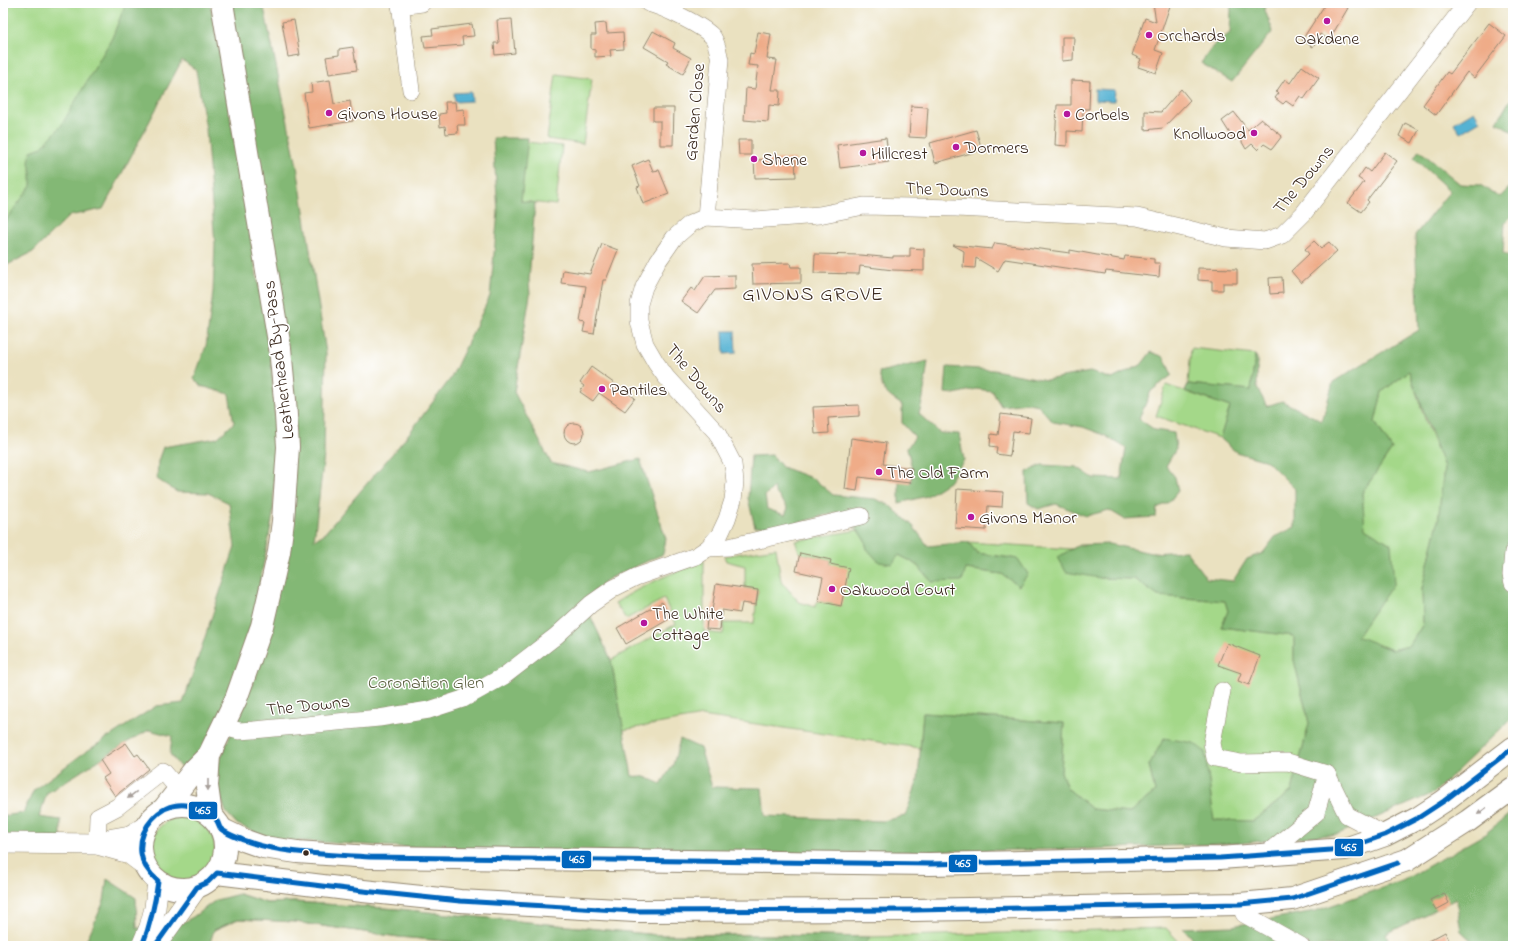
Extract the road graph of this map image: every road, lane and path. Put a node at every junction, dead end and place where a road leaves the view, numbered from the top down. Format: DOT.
graph roads {
  1 [pos="222,3"];
  2 [pos="422,3"];
  3 [pos="648,3"];
  4 [pos="1467,3"];
  5 [pos="400,4"];
  6 [pos="411,90"];
  7 [pos="706,217"];
  8 [pos="861,516"];
  9 [pos="708,548"];
  10 [pos="1513,552"];
  11 [pos="1513,583"];
  12 [pos="1222,691"];
  13 [pos="224,727"];
  14 [pos="1513,748"];
  15 [pos="209,755"];
  16 [pos="1327,774"];
  17 [pos="1513,788"];
  18 [pos="179,790"];
  19 [pos="163,810"];
  20 [pos="216,822"];
  21 [pos="147,826"];
  22 [pos="1385,835"];
  23 [pos="3,843"];
  24 [pos="97,844"];
  25 [pos="1265,855"];
  26 [pos="151,873"];
  27 [pos="217,873"];
  28 [pos="197,887"];
  29 [pos="1240,904"];
  30 [pos="142,946"];
  31 [pos="155,946"];
  32 [pos="1301,946"];
  1 -- 13 [label="highway, Leatherhead By-Pass"];
  2 -- 5 [label="street"];
  3 -- 7 [label="street, Garden Close"];
  4 -- 7 [label="street, The Downs"];
  5 -- 6 [label="street"];
  7 -- 9 [label="street, The Downs"];
  8 -- 9 [label="street, The Downs"];
  9 -- 13 [label="street, The Downs"];
  10 -- 11 [label="street"];
  12 -- 16 [label="street"];
  13 -- 15 [label="highway, Leatherhead By-Pass"];
  14 -- 22 [label="highway"];
  15 -- 18 [label="highway, Leatherhead By-Pass"];
  15 -- 20 [label="highway, Leatherhead By-Pass, one-way"];
  16 -- 22 [label="street"];
  16 -- 25 [label="street"];
  17 -- 29 [label="highway, one-way"];
  18 -- 19 [label="highway, Leatherhead By-Pass"];
  18 -- 24 [label="street, one-way"];
  19 -- 20 [label="highway"];
  19 -- 21 [label="highway"];
  20 -- 25 [label="highway"];
  20 -- 27 [label="highway"];
  21 -- 24 [label="main road"];
  21 -- 26 [label="highway"];
  22 -- 25 [label="highway"];
  23 -- 24 [label="main road"];
  24 -- 26 [label="main road"];
  26 -- 28 [label="highway"];
  26 -- 30 [label="main road"];
  27 -- 28 [label="highway"];
  27 -- 29 [label="highway"];
  28 -- 31 [label="main road"];
  29 -- 32 [label="street"];
}
